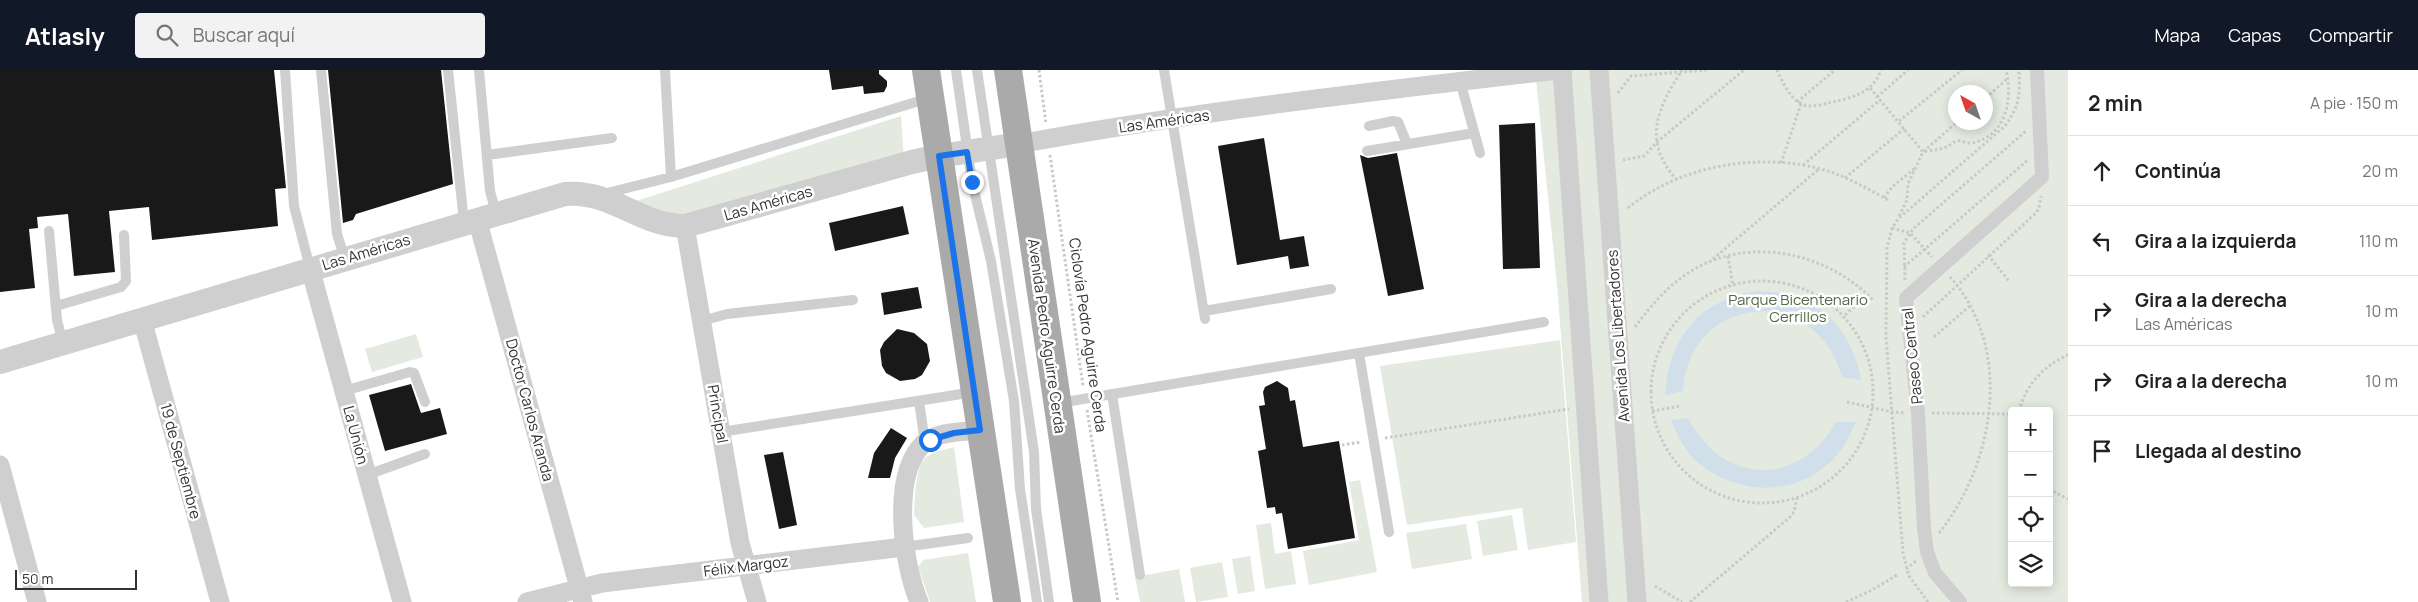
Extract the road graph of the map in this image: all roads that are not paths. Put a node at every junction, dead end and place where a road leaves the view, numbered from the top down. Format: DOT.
graph roads {
  1 [pos="286,70"];
  2 [pos="321,70"];
  3 [pos="448,70"];
  4 [pos="479,70"];
  5 [pos="665,70"];
  6 [pos="926,70"];
  7 [pos="956,70"];
  8 [pos="977,70"];
  9 [pos="1008,70"];
  10 [pos="1164,70"];
  11 [pos="1560,70"];
  12 [pos="1599,70"];
  13 [pos="2037,70"];
  14 [pos="1460,81"];
  15 [pos="930,98"];
  16 [pos="1173,119"];
  17 [pos="1369,126"];
  18 [pos="1474,133"];
  19 [pos="612,138"];
  20 [pos="1018,144"];
  21 [pos="1406,144"];
  22 [pos="978,150"];
  23 [pos="1367,151"];
  24 [pos="1480,153"];
  25 [pos="487,155"];
  26 [pos="939,156"];
  27 [pos="672,177"];
  28 [pos="597,196"];
  29 [pos="479,218"];
  30 [pos="685,226"];
  31 [pos="49,232"];
  32 [pos="124,235"];
  33 [pos="345,259"];
  34 [pos="310,268"];
  35 [pos="1330,289"];
  36 [pos="853,300"];
  37 [pos="56,306"];
  38 [pos="142,319"];
  39 [pos="702,321"];
  40 [pos="1544,322"];
  41 [pos="63,343"];
  42 [pos="1359,353"];
  43 [pos="0,362"];
  44 [pos="344,391"];
  45 [pos="974,392"];
  46 [pos="1112,394"];
  47 [pos="919,401"];
  48 [pos="425,402"];
  49 [pos="1057,403"];
  50 [pos="980,430"];
  51 [pos="721,432"];
  52 [pos="925,443"];
  53 [pos="425,454"];
  54 [pos="0,465"];
  55 [pos="367,475"];
  56 [pos="1389,532"];
  57 [pos="968,538"];
  58 [pos="904,547"];
  59 [pos="746,566"];
  60 [pos="1140,575"];
  61 [pos="581,595"];
  62 [pos="37,602"];
  63 [pos="220,602"];
  64 [pos="402,602"];
  65 [pos="527,602"];
  66 [pos="756,602"];
  67 [pos="919,602"];
  68 [pos="1007,602"];
  69 [pos="1037,602"];
  70 [pos="1050,602"];
  71 [pos="1087,602"];
  72 [pos="1599,602"];
  73 [pos="1637,602"];
  74 [pos="1960,602"];
  1 -- 34 [label="lane"];
  2 -- 33 [label="lane"];
  3 -- 29 [label="lane"];
  4 -- 25 [label="lane"];
  5 -- 27 [label="lane"];
  6 -- 15 [label="main road"];
  7 -- 22 [label="lane"];
  8 -- 22 [label="lane"];
  9 -- 20 [label="main road, Avenida Pedro Aguirre Cerda"];
  10 -- 16 [label="lane"];
  11 -- 14 [label="street, Las Américas"];
  11 -- 72 [label="street"];
  12 -- 73 [label="street, Avenida Los Libertadores"];
  13 -- 74 [label="street, Paseo Central"];
  14 -- 16 [label="street, Las Américas"];
  14 -- 18 [label="lane"];
  15 -- 26 [label="main road"];
  15 -- 27 [label="lane"];
  16 -- 20 [label="street, Las Américas"];
  16 -- 35 [label="lane"];
  17 -- 21 [label="lane"];
  18 -- 21 [label="lane"];
  18 -- 24 [label="lane"];
  19 -- 25 [label="lane"];
  20 -- 22 [label="street, Las Américas"];
  20 -- 49 [label="main road, Avenida Pedro Aguirre Cerda"];
  21 -- 23 [label="lane"];
  22 -- 26 [label="street, Las Américas"];
  22 -- 69 [label="lane"];
  22 -- 70 [label="lane"];
  25 -- 29 [label="lane"];
  26 -- 30 [label="street, Las Américas"];
  26 -- 45 [label="main road"];
  27 -- 28 [label="lane"];
  28 -- 29 [label="street, Las Américas"];
  28 -- 30 [label="street, Las Américas"];
  29 -- 33 [label="street, Las Américas"];
  29 -- 61 [label="street, Doctor Carlos Aranda"];
  30 -- 39 [label="street, Principal"];
  31 -- 37 [label="lane"];
  32 -- 37 [label="lane"];
  33 -- 34 [label="street, Las Américas"];
  34 -- 38 [label="street, Las Américas"];
  34 -- 44 [label="street, La Unión"];
  36 -- 39 [label="lane"];
  37 -- 41 [label="lane"];
  38 -- 41 [label="street, Las Américas"];
  38 -- 63 [label="street, 19 de Septiembre"];
  39 -- 51 [label="street, Principal"];
  40 -- 42 [label="lane"];
  41 -- 43 [label="street, Las Américas"];
  42 -- 46 [label="lane"];
  42 -- 56 [label="lane"];
  44 -- 48 [label="lane"];
  44 -- 55 [label="street, La Unión"];
  45 -- 47 [label="lane"];
  45 -- 50 [label="main road"];
  46 -- 49 [label="lane"];
  46 -- 60 [label="lane"];
  47 -- 51 [label="lane"];
  47 -- 52 [label="lane"];
  49 -- 71 [label="main road, Avenida Pedro Aguirre Cerda"];
  50 -- 52 [label="street"];
  50 -- 68 [label="main road"];
  51 -- 59 [label="street, Principal"];
  52 -- 58 [label="street"];
  53 -- 55 [label="lane"];
  54 -- 62 [label="street"];
  55 -- 64 [label="street, La Unión"];
  57 -- 58 [label="lane, Félix Margoz"];
  58 -- 59 [label="street, Félix Margoz"];
  58 -- 67 [label="street"];
  59 -- 61 [label="street, Félix Margoz"];
  59 -- 66 [label="street, Principal"];
  61 -- 65 [label="street, Félix Margoz"];
}
